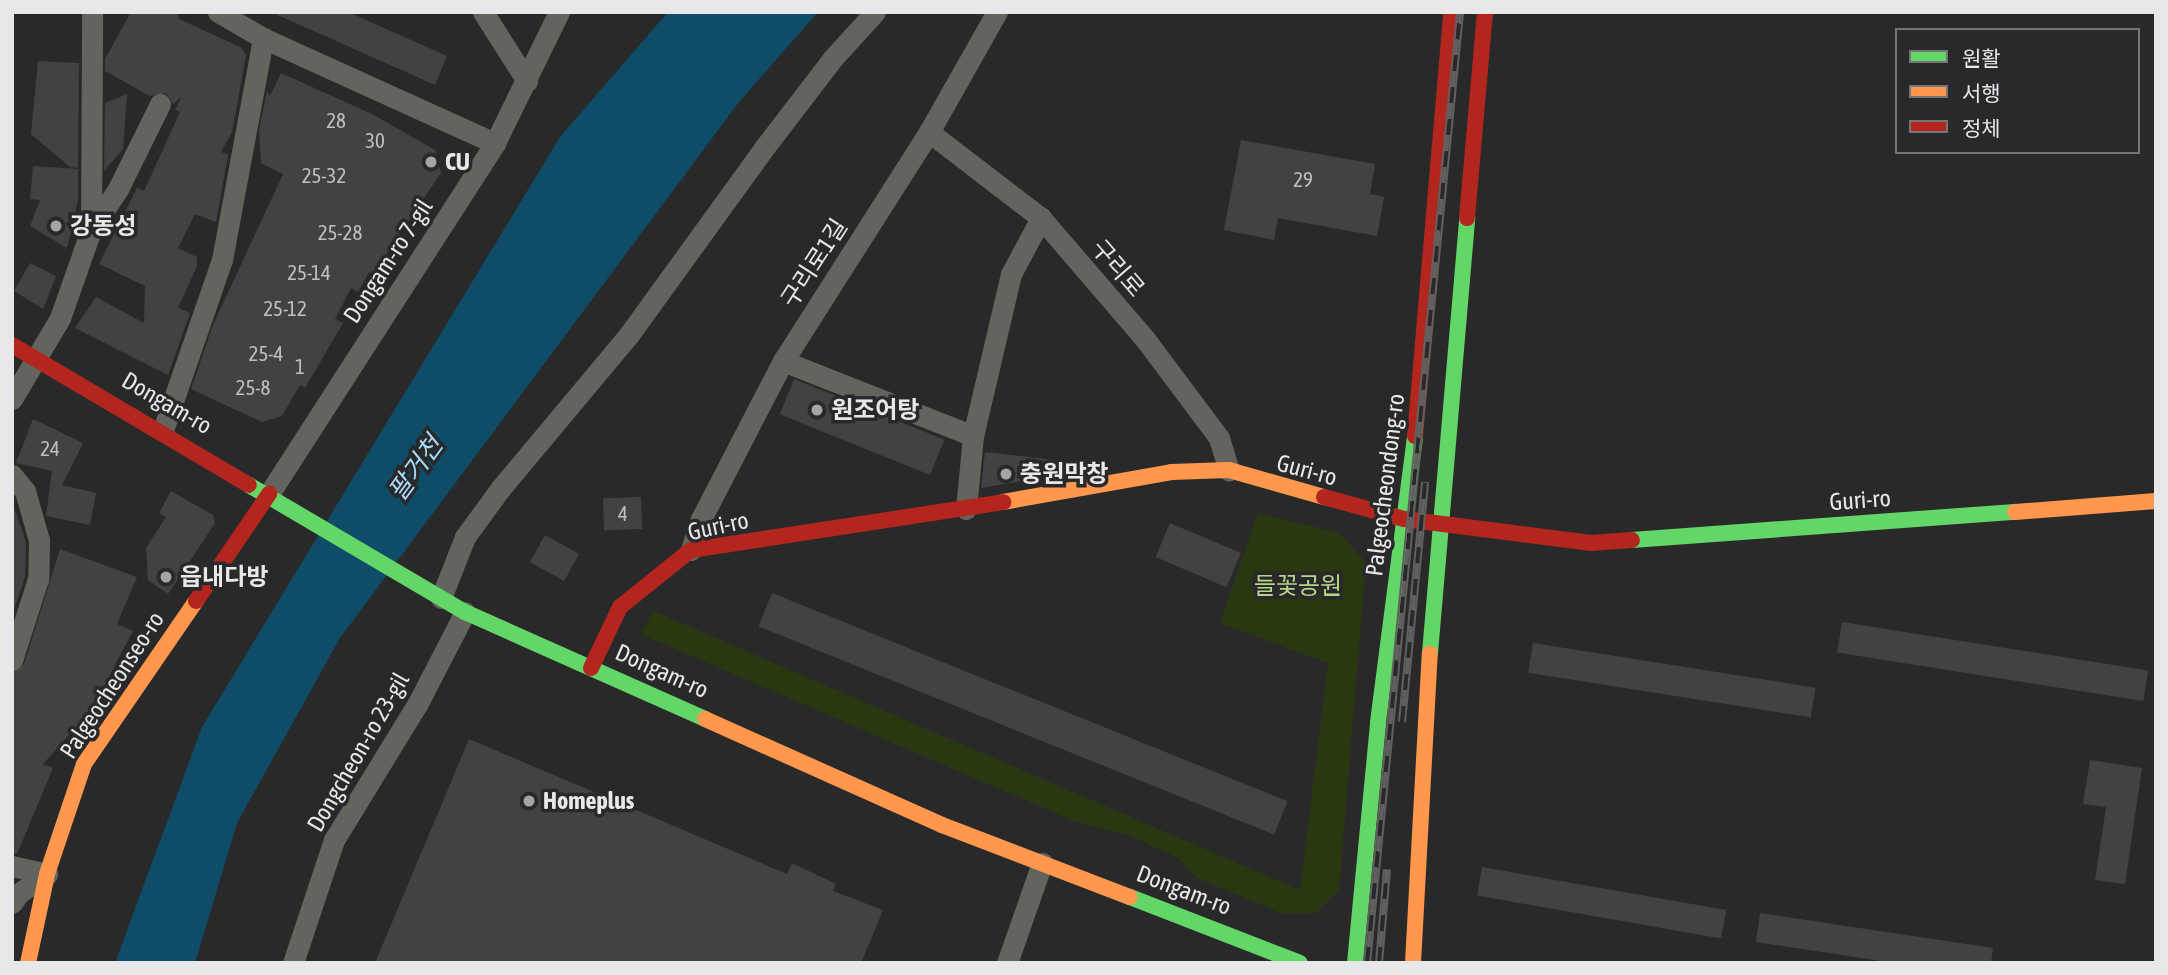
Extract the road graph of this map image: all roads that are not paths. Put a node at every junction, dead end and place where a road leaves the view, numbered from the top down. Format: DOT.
graph roads {
  1 [pos="92,12"];
  2 [pos="218,12"];
  3 [pos="483,12"];
  4 [pos="559,12"];
  5 [pos="875,12"];
  6 [pos="997,12"];
  7 [pos="1451,12"];
  8 [pos="1485,12"];
  9 [pos="263,38"];
  10 [pos="527,81"];
  11 [pos="160,104"];
  12 [pos="929,132"];
  13 [pos="495,143"];
  14 [pos="1041,218"];
  15 [pos="91,230"];
  16 [pos="12,345"];
  17 [pos="37,358"];
  18 [pos="783,361"];
  19 [pos="12,399"];
  20 [pos="163,430"];
  21 [pos="973,436"];
  22 [pos="1229,470"];
  23 [pos="12,475"];
  24 [pos="269,494"];
  25 [pos="2156,501"];
  26 [pos="966,509"];
  27 [pos="1404,519"];
  28 [pos="1442,526"];
  29 [pos="691,551"];
  30 [pos="441,598"];
  31 [pos="465,612"];
  32 [pos="12,660"];
  33 [pos="591,668"];
  34 [pos="1041,863"];
  35 [pos="12,866"];
  36 [pos="47,874"];
  37 [pos="12,903"];
  38 [pos="28,963"];
  39 [pos="293,963"];
  40 [pos="1007,963"];
  41 [pos="1300,963"];
  42 [pos="1355,963"];
  43 [pos="1413,963"];
  1 -- 15 [label="street"];
  2 -- 9 [label="street"];
  3 -- 10 [label="street"];
  4 -- 10 [label="street, Dongam-ro 7-gil"];
  5 -- 30 [label="street"];
  6 -- 12 [label="street, 구리로1길"];
  7 -- 27 [label="main road, Palgeocheondong-ro"];
  8 -- 28 [label="main road"];
  9 -- 13 [label="street"];
  9 -- 20 [label="street"];
  10 -- 13 [label="street, Dongam-ro 7-gil"];
  11 -- 15 [label="street"];
  12 -- 14 [label="street, 구리로"];
  12 -- 18 [label="street, 구리로1길"];
  13 -- 24 [label="street, Dongam-ro 7-gil"];
  14 -- 21 [label="street"];
  14 -- 22 [label="street, 구리로"];
  15 -- 17 [label="street"];
  16 -- 17 [label="main road, Dongam-ro"];
  17 -- 19 [label="street"];
  17 -- 20 [label="main road, Dongam-ro"];
  18 -- 21 [label="street"];
  18 -- 29 [label="street, 구리로1길"];
  20 -- 24 [label="main road, Dongam-ro"];
  21 -- 26 [label="street"];
  22 -- 26 [label="main road, Guri-ro"];
  22 -- 27 [label="main road, Guri-ro"];
  23 -- 32 [label="street"];
  24 -- 30 [label="main road, Dongam-ro"];
  24 -- 36 [label="main road, Palgeocheonseo-ro"];
  25 -- 28 [label="main road, Guri-ro"];
  26 -- 29 [label="main road, Guri-ro"];
  27 -- 28 [label="main road, Guri-ro"];
  27 -- 42 [label="main road, Palgeocheondong-ro"];
  28 -- 43 [label="main road"];
  29 -- 33 [label="main road, Guri-ro"];
  30 -- 31 [label="main road, Dongam-ro"];
  31 -- 33 [label="main road, Dongam-ro"];
  31 -- 39 [label="street, Dongcheon-ro 23-gil"];
  33 -- 34 [label="main road, Dongam-ro"];
  34 -- 40 [label="street"];
  34 -- 41 [label="main road, Dongam-ro"];
  35 -- 36 [label="street"];
  36 -- 37 [label="street"];
  36 -- 38 [label="main road, Palgeocheonseo-ro"];
}
